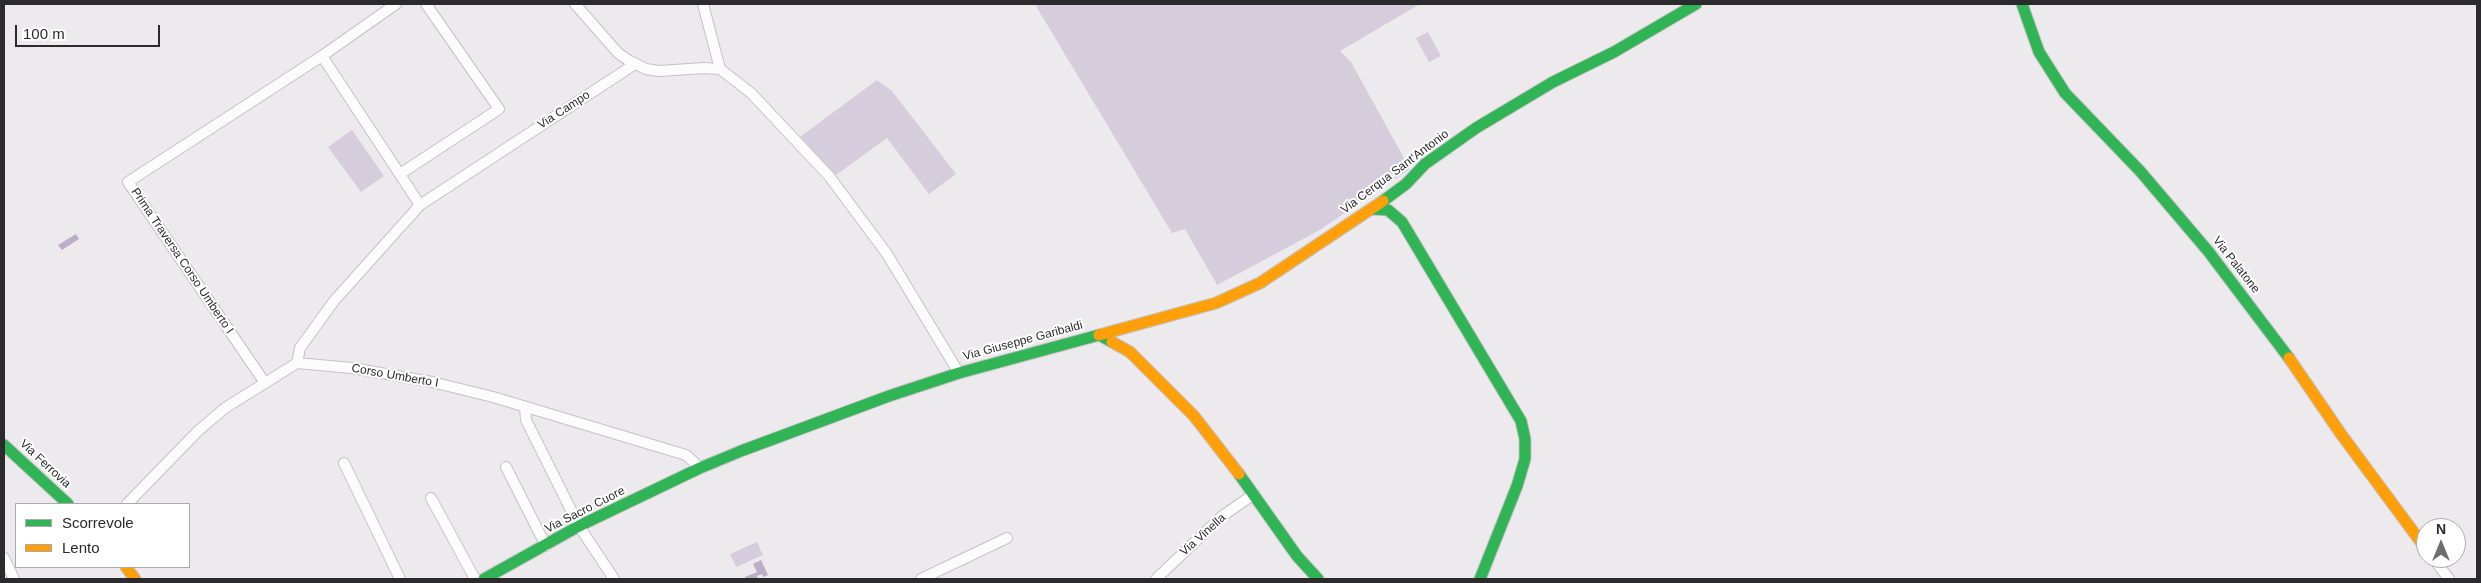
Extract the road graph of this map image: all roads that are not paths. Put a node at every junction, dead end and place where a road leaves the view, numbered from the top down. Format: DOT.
graph roads {
  1 [pos="396,4"];
  2 [pos="426,4"];
  3 [pos="575,4"];
  4 [pos="703,4"];
  5 [pos="1696,4"];
  6 [pos="2022,4"];
  7 [pos="322,56"];
  8 [pos="635,64"];
  9 [pos="720,69"];
  10 [pos="400,174"];
  11 [pos="1395,198"];
  12 [pos="420,205"];
  13 [pos="1372,209"];
  14 [pos="1388,210"];
  15 [pos="1402,222"];
  16 [pos="1099,335"];
  17 [pos="297,363"];
  18 [pos="959,373"];
  19 [pos="265,383"];
  20 [pos="525,407"];
  21 [pos="4,445"];
  22 [pos="344,463"];
  23 [pos="506,467"];
  24 [pos="700,468"];
  25 [pos="1254,494"];
  26 [pos="432,498"];
  27 [pos="67,503"];
  28 [pos="128,503"];
  29 [pos="579,526"];
  30 [pos="2416,536"];
  31 [pos="1007,538"];
  32 [pos="546,546"];
  33 [pos="4,558"];
  34 [pos="127,568"];
  35 [pos="2441,568"];
  36 [pos="14,579"];
  37 [pos="135,579"];
  38 [pos="400,579"];
  39 [pos="475,579"];
  40 [pos="484,579"];
  41 [pos="614,579"];
  42 [pos="921,579"];
  43 [pos="1156,579"];
  44 [pos="1318,579"];
  45 [pos="1480,579"];
  46 [pos="2449,579"];
  1 -- 7 [label="street"];
  2 -- 10 [label="street"];
  3 -- 8 [label="street"];
  4 -- 9 [label="street"];
  5 -- 11 [label="street, Via Cerqua Sant'Antonio"];
  6 -- 30 [label="street, Via Palatone"];
  7 -- 10 [label="street"];
  7 -- 19 [label="street, Prima Traversa Corso Umberto I"];
  8 -- 9 [label="street"];
  8 -- 12 [label="street, Via Campo"];
  9 -- 18 [label="street"];
  10 -- 12 [label="street"];
  11 -- 13 [label="street, Via Cerqua Sant'Antonio"];
  11 -- 14 [label="street"];
  11 -- 15 [label="street"];
  12 -- 17 [label="street, Via Campo"];
  13 -- 14 [label="street"];
  13 -- 16 [label="street, Via Cerqua Sant'Antonio"];
  14 -- 15 [label="street"];
  15 -- 45 [label="street"];
  16 -- 18 [label="street, Via Giuseppe Garibaldi"];
  16 -- 25 [label="street, Via Giuseppe Garibaldi"];
  17 -- 19 [label="street"];
  17 -- 20 [label="street, Corso Umberto I"];
  18 -- 24 [label="street, Via Giuseppe Garibaldi"];
  19 -- 28 [label="street"];
  20 -- 24 [label="street, Corso Umberto I"];
  20 -- 29 [label="street"];
  21 -- 27 [label="street, Via Ferrovia"];
  22 -- 38 [label="street"];
  23 -- 32 [label="street"];
  24 -- 29 [label="street, Via Sacro Cuore"];
  25 -- 43 [label="street, Via Vinella"];
  25 -- 44 [label="street, Via Giuseppe Garibaldi"];
  26 -- 39 [label="street"];
  29 -- 32 [label="street, Via Sacro Cuore"];
  29 -- 41 [label="street"];
  31 -- 42 [label="street"];
  32 -- 40 [label="street, Via Sacro Cuore"];
  33 -- 36 [label="street"];
  34 -- 37 [label="street"];
  35 -- 46 [label="street"];
}
